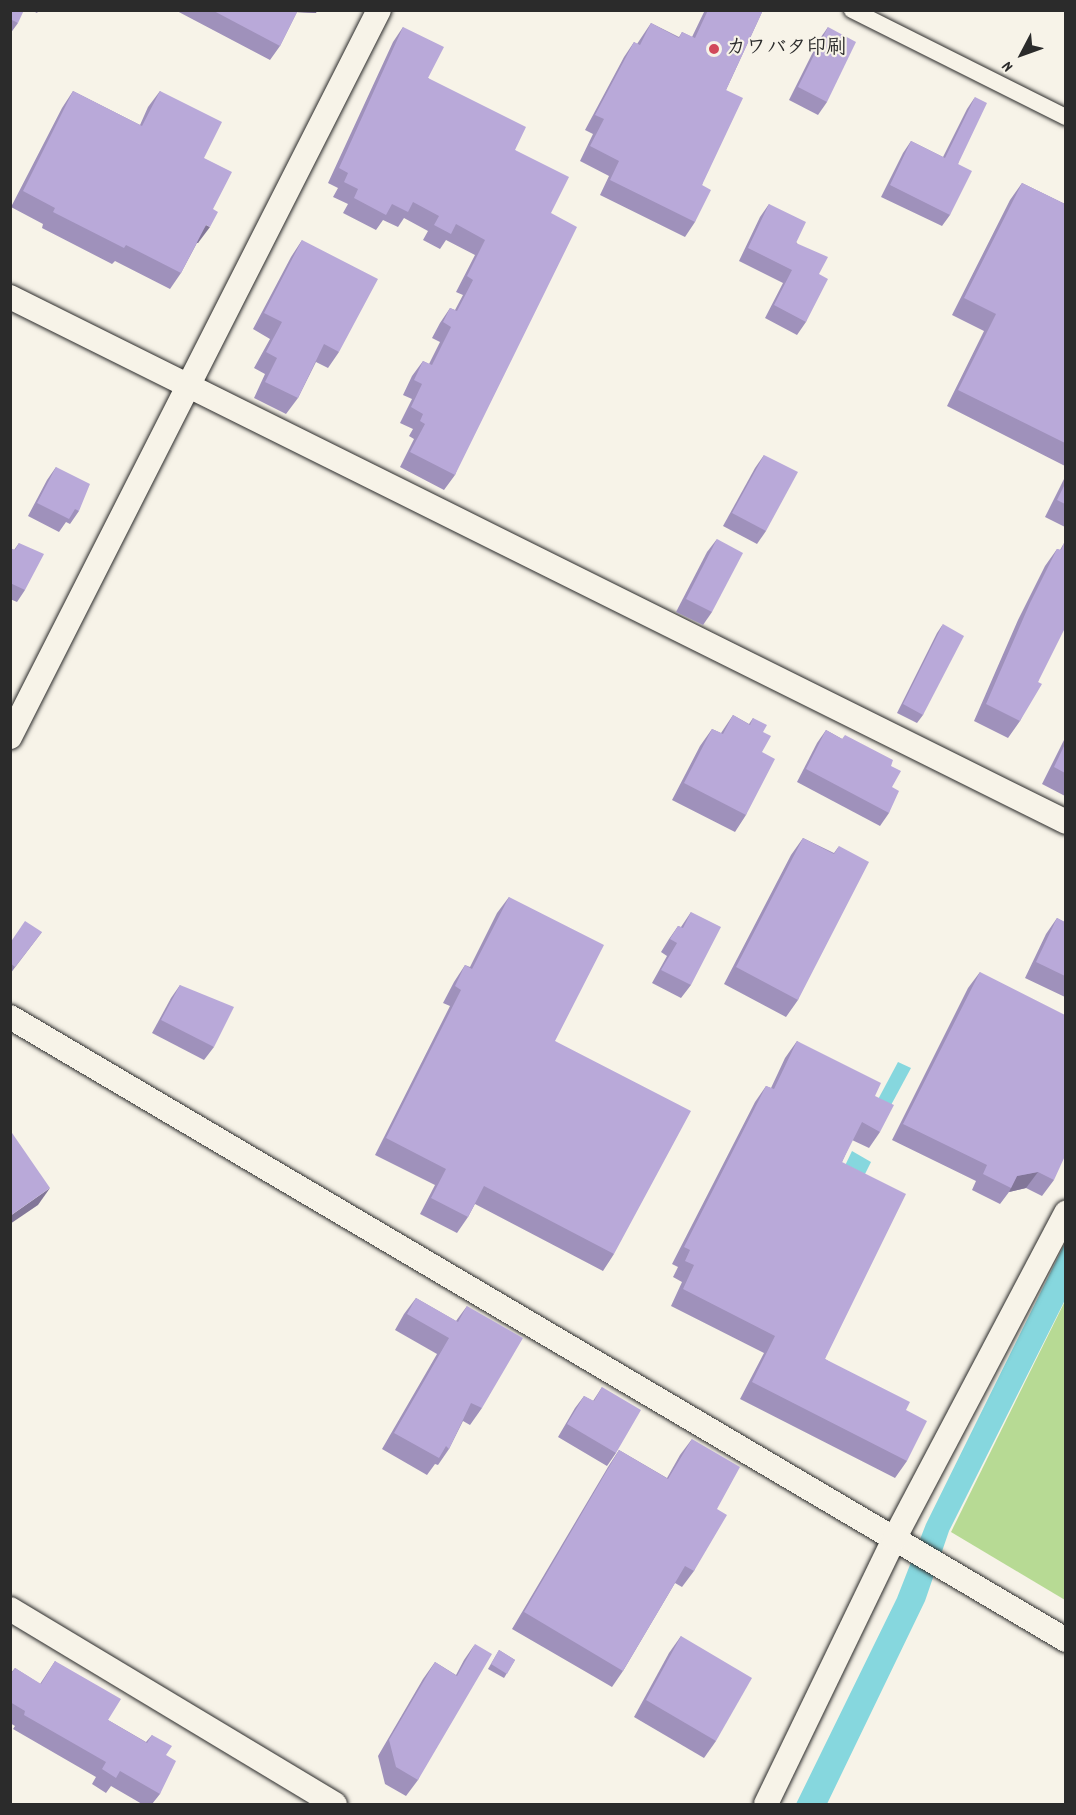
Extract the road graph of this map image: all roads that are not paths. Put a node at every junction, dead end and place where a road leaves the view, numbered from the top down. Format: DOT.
graph roads {
  1 [pos="378,10"];
  2 [pos="852,10"];
  3 [pos="1065,117"];
  4 [pos="10,297"];
  5 [pos="190,387"];
  6 [pos="10,737"];
  7 [pos="1065,822"];
  8 [pos="10,1017"];
  9 [pos="1065,1213"];
  10 [pos="894,1539"];
  11 [pos="10,1609"];
  12 [pos="1065,1640"];
  13 [pos="334,1804"];
  14 [pos="766,1804"];
  1 -- 5 [label="street"];
  2 -- 3 [label="street"];
  4 -- 5 [label="street"];
  5 -- 6 [label="street"];
  5 -- 7 [label="street"];
  8 -- 10 [label="street"];
  9 -- 10 [label="street"];
  10 -- 12 [label="street"];
  10 -- 14 [label="street"];
  11 -- 13 [label="street"];
}
